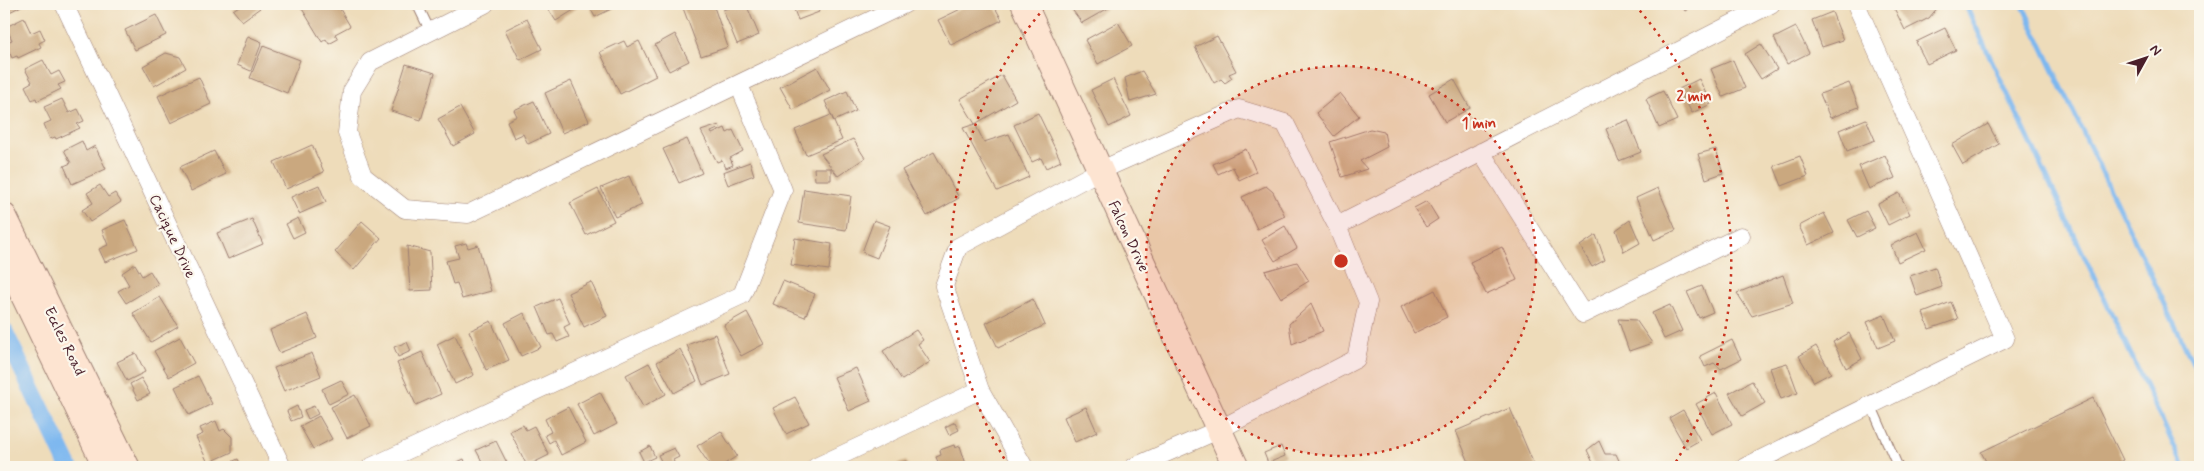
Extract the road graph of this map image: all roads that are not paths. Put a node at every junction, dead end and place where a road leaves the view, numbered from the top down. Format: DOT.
graph roads {
  1 [pos="64,4"];
  2 [pos="417,4"];
  3 [pos="485,4"];
  4 [pos="905,4"];
  5 [pos="1024,4"];
  6 [pos="1771,4"];
  7 [pos="1856,4"];
  8 [pos="430,31"];
  9 [pos="740,85"];
  10 [pos="1481,152"];
  11 [pos="1099,172"];
  12 [pos="4,216"];
  13 [pos="1337,226"];
  14 [pos="1741,236"];
  15 [pos="4,255"];
  16 [pos="980,390"];
  17 [pos="1871,405"];
  18 [pos="1218,430"];
  19 [pos="106,467"];
  20 [pos="127,467"];
  21 [pos="282,467"];
  22 [pos="371,467"];
  23 [pos="816,467"];
  24 [pos="1024,467"];
  25 [pos="1134,467"];
  26 [pos="1236,467"];
  27 [pos="1745,467"];
  28 [pos="1898,467"];
  1 -- 21 [label="street, Cacique Drive"];
  2 -- 8 [label="lane"];
  3 -- 8 [label="street"];
  4 -- 9 [label="street"];
  5 -- 11 [label="street, Falcon Drive"];
  6 -- 10 [label="street"];
  7 -- 17 [label="street"];
  8 -- 9 [label="street"];
  9 -- 22 [label="street"];
  10 -- 13 [label="street"];
  10 -- 14 [label="street"];
  11 -- 13 [label="street"];
  11 -- 16 [label="street"];
  11 -- 18 [label="street, Falcon Drive"];
  12 -- 20 [label="street, Eccles Road"];
  13 -- 18 [label="street"];
  15 -- 19 [label="street, Eccles Road"];
  16 -- 23 [label="street"];
  16 -- 24 [label="street"];
  17 -- 27 [label="street"];
  17 -- 28 [label="lane"];
  18 -- 25 [label="street"];
  18 -- 26 [label="street, Falcon Drive"];
}
